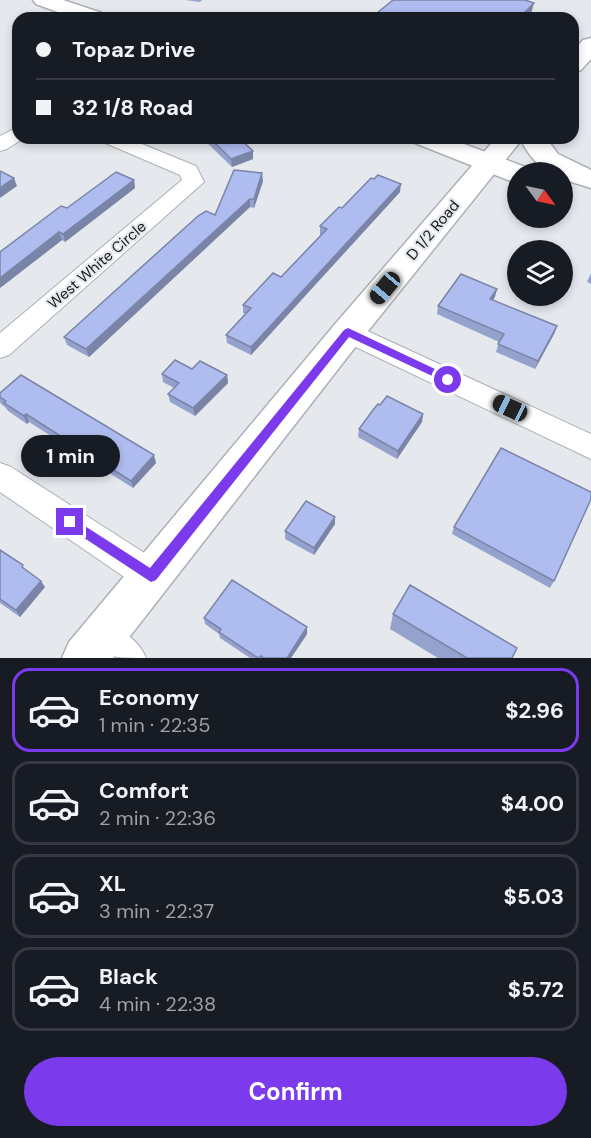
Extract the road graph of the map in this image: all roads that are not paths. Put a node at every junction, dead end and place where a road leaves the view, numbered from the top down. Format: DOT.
graph roads {
  1 [pos="52,1"];
  2 [pos="79,12"];
  3 [pos="591,45"];
  4 [pos="579,58"];
  5 [pos="126,144"];
  6 [pos="440,144"];
  7 [pos="505,144"];
  8 [pos="536,144"];
  9 [pos="489,163"];
  10 [pos="507,170"];
  11 [pos="591,180"];
  12 [pos="573,196"];
  13 [pos="591,203"];
  14 [pos="348,332"];
  15 [pos="0,348"];
  16 [pos="591,447"];
  17 [pos="0,476"];
  18 [pos="151,576"];
  19 [pos="105,651"];
  1 -- 2 [label="main road"];
  3 -- 4 [label="main road"];
  5 -- 15 [label="street, West White Circle"];
  6 -- 9 [label="main road"];
  7 -- 9 [label="main road, D 1/2 Road"];
  8 -- 11 [label="main road"];
  9 -- 10 [label="main road"];
  9 -- 14 [label="main road, D 1/2 Road"];
  12 -- 13 [label="main road"];
  14 -- 16 [label="street"];
  14 -- 18 [label="main road, D 1/2 Road"];
  17 -- 18 [label="street"];
  18 -- 19 [label="main road, D 1/2 Road"];
}
